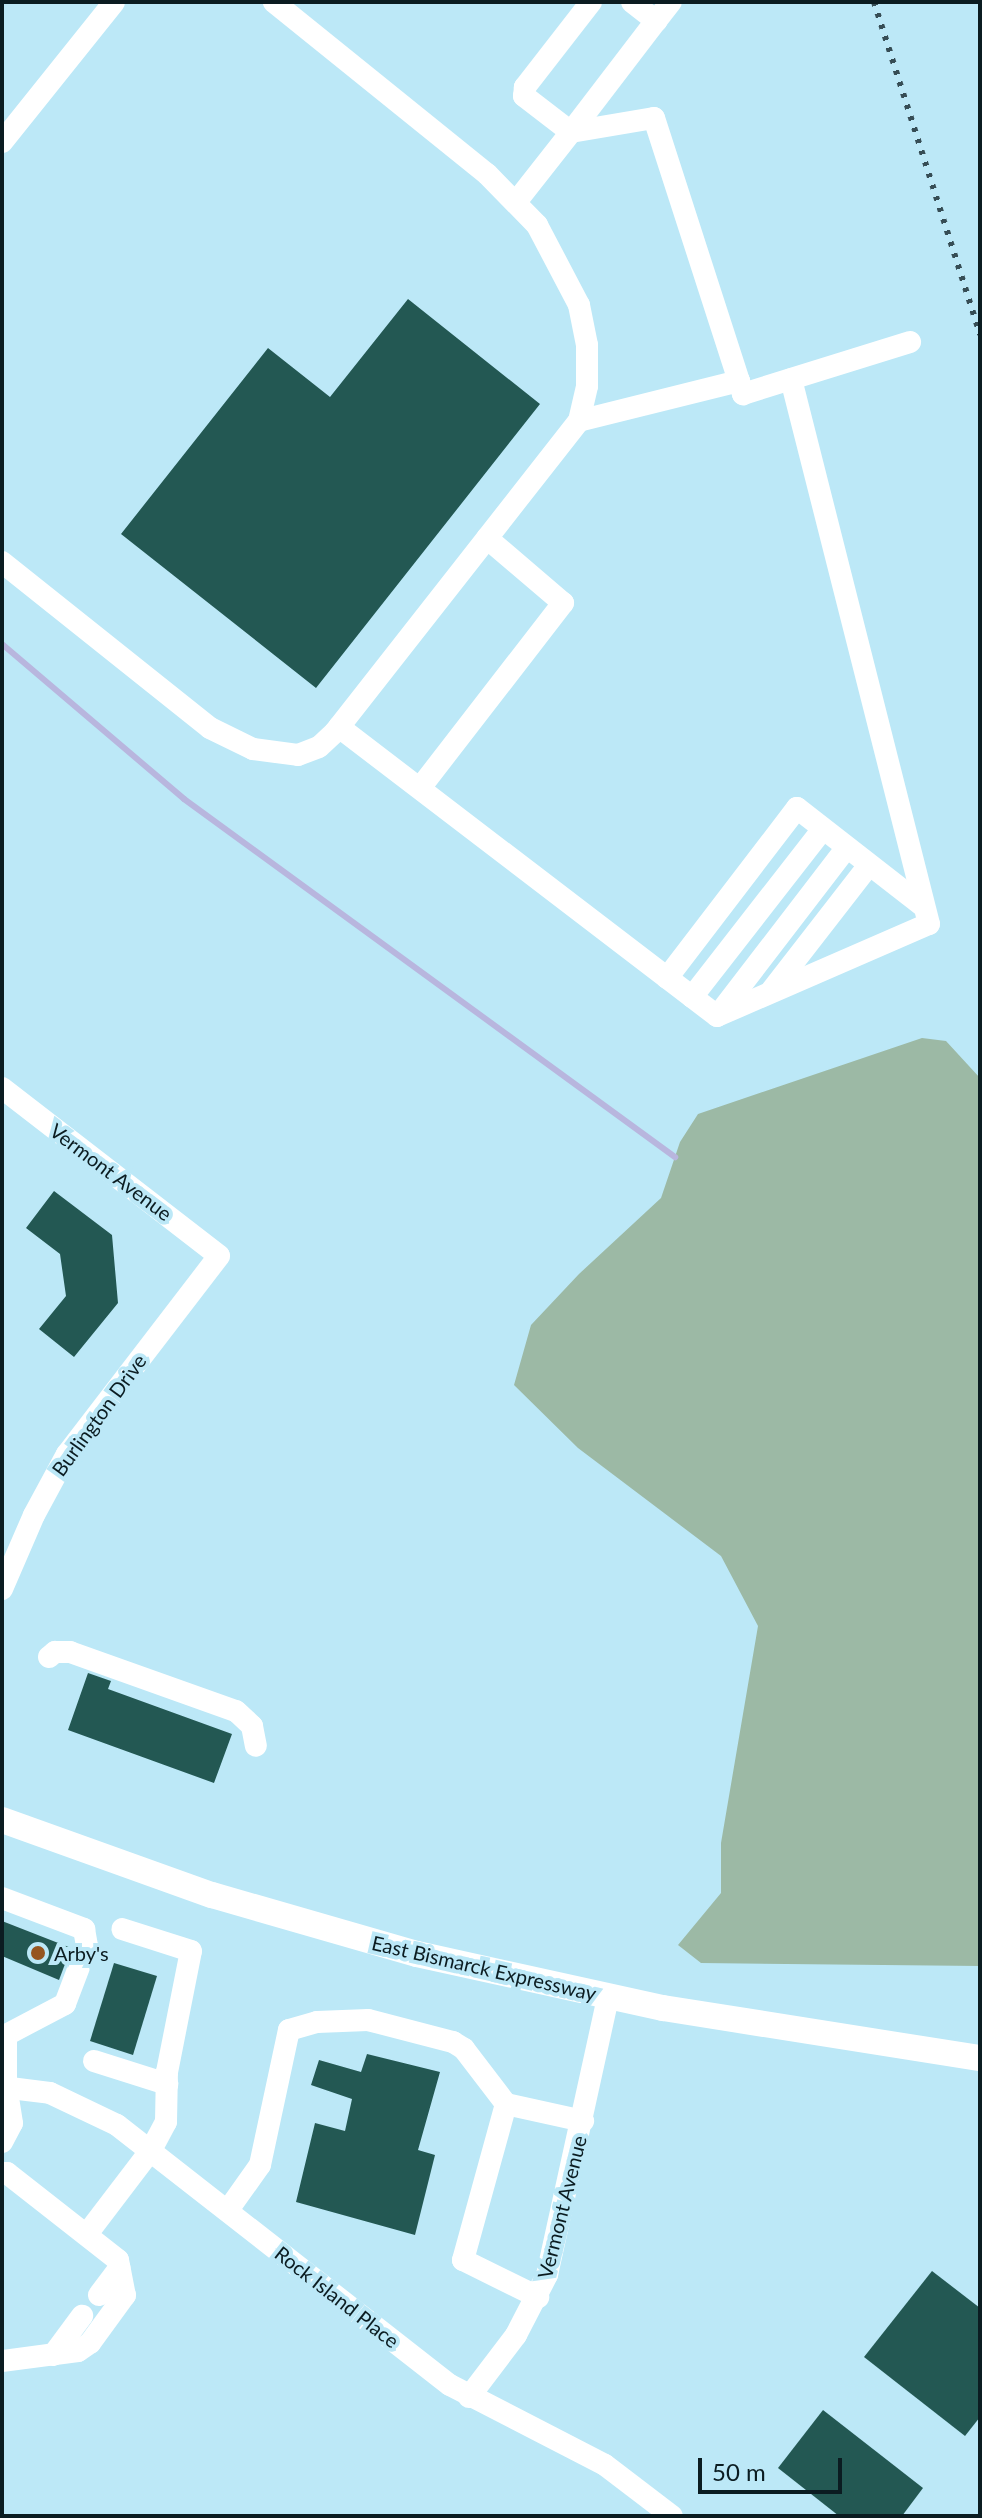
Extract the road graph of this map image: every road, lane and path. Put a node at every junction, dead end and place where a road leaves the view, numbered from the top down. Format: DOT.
graph roads {
  1 [pos="114,2"];
  2 [pos="274,2"];
  3 [pos="591,2"];
  4 [pos="632,2"];
  5 [pos="671,2"];
  6 [pos="656,21"];
  7 [pos="571,132"];
  8 [pos="2,142"];
  9 [pos="516,202"];
  10 [pos="910,342"];
  11 [pos="791,379"];
  12 [pos="739,381"];
  13 [pos="579,421"];
  14 [pos="487,538"];
  15 [pos="2,562"];
  16 [pos="339,727"];
  17 [pos="420,788"];
  18 [pos="823,829"];
  19 [pos="847,847"];
  20 [pos="869,865"];
  21 [pos="924,907"];
  22 [pos="667,978"];
  23 [pos="769,994"];
  24 [pos="692,997"];
  25 [pos="717,1016"];
  26 [pos="2,1088"];
  27 [pos="219,1256"];
  28 [pos="2,1589"];
  29 [pos="49,1657"];
  30 [pos="256,1746"];
  31 [pos="2,1820"];
  32 [pos="2,1898"];
  33 [pos="2,1909"];
  34 [pos="122,1929"];
  35 [pos="80,1964"];
  36 [pos="608,1998"];
  37 [pos="4,2034"];
  38 [pos="980,2058"];
  39 [pos="94,2061"];
  40 [pos="167,2084"];
  41 [pos="4,2087"];
  42 [pos="506,2104"];
  43 [pos="583,2121"];
  44 [pos="2,2142"];
  45 [pos="151,2150"];
  46 [pos="2,2173"];
  47 [pos="228,2210"];
  48 [pos="94,2240"];
  49 [pos="119,2268"];
  50 [pos="99,2295"];
  51 [pos="538,2297"];
  52 [pos="82,2316"];
  53 [pos="53,2355"];
  54 [pos="2,2361"];
  55 [pos="469,2397"];
  56 [pos="672,2516"];
  1 -- 8 [label="street"];
  2 -- 9 [label="street"];
  3 -- 7 [label="street"];
  4 -- 6 [label="street"];
  5 -- 6 [label="street"];
  6 -- 7 [label="street"];
  7 -- 9 [label="street"];
  7 -- 12 [label="street"];
  9 -- 13 [label="street"];
  10 -- 11 [label="street"];
  11 -- 12 [label="street"];
  11 -- 21 [label="street"];
  12 -- 13 [label="street"];
  13 -- 14 [label="street"];
  14 -- 16 [label="street"];
  14 -- 17 [label="street"];
  15 -- 16 [label="street"];
  16 -- 17 [label="street"];
  17 -- 22 [label="street"];
  18 -- 19 [label="street"];
  18 -- 22 [label="street"];
  18 -- 24 [label="street"];
  19 -- 20 [label="street"];
  19 -- 25 [label="street"];
  20 -- 21 [label="street"];
  20 -- 23 [label="street"];
  21 -- 23 [label="street"];
  22 -- 24 [label="street"];
  23 -- 25 [label="street"];
  24 -- 25 [label="street"];
  26 -- 27 [label="street, Vermont Avenue"];
  27 -- 28 [label="street, Burlington Drive"];
  29 -- 30 [label="street"];
  31 -- 36 [label="main road, East Bismarck Expressway"];
  32 -- 35 [label="street"];
  33 -- 35 [label="street"];
  34 -- 40 [label="street"];
  35 -- 37 [label="street"];
  36 -- 38 [label="main road, East Bismarck Expressway"];
  36 -- 43 [label="street, Vermont Avenue"];
  37 -- 41 [label="street"];
  39 -- 40 [label="street"];
  40 -- 45 [label="street"];
  41 -- 44 [label="street"];
  41 -- 45 [label="street, Rock Island Place"];
  42 -- 43 [label="street"];
  42 -- 47 [label="street"];
  42 -- 51 [label="street"];
  43 -- 51 [label="street, Vermont Avenue"];
  45 -- 47 [label="street, Rock Island Place"];
  45 -- 48 [label="street"];
  46 -- 48 [label="street"];
  47 -- 55 [label="street, Rock Island Place"];
  48 -- 49 [label="street"];
  49 -- 50 [label="street"];
  49 -- 53 [label="street"];
  51 -- 55 [label="street, Vermont Avenue"];
  52 -- 53 [label="street"];
  53 -- 54 [label="street"];
  55 -- 56 [label="street, Rock Island Place"];
}
